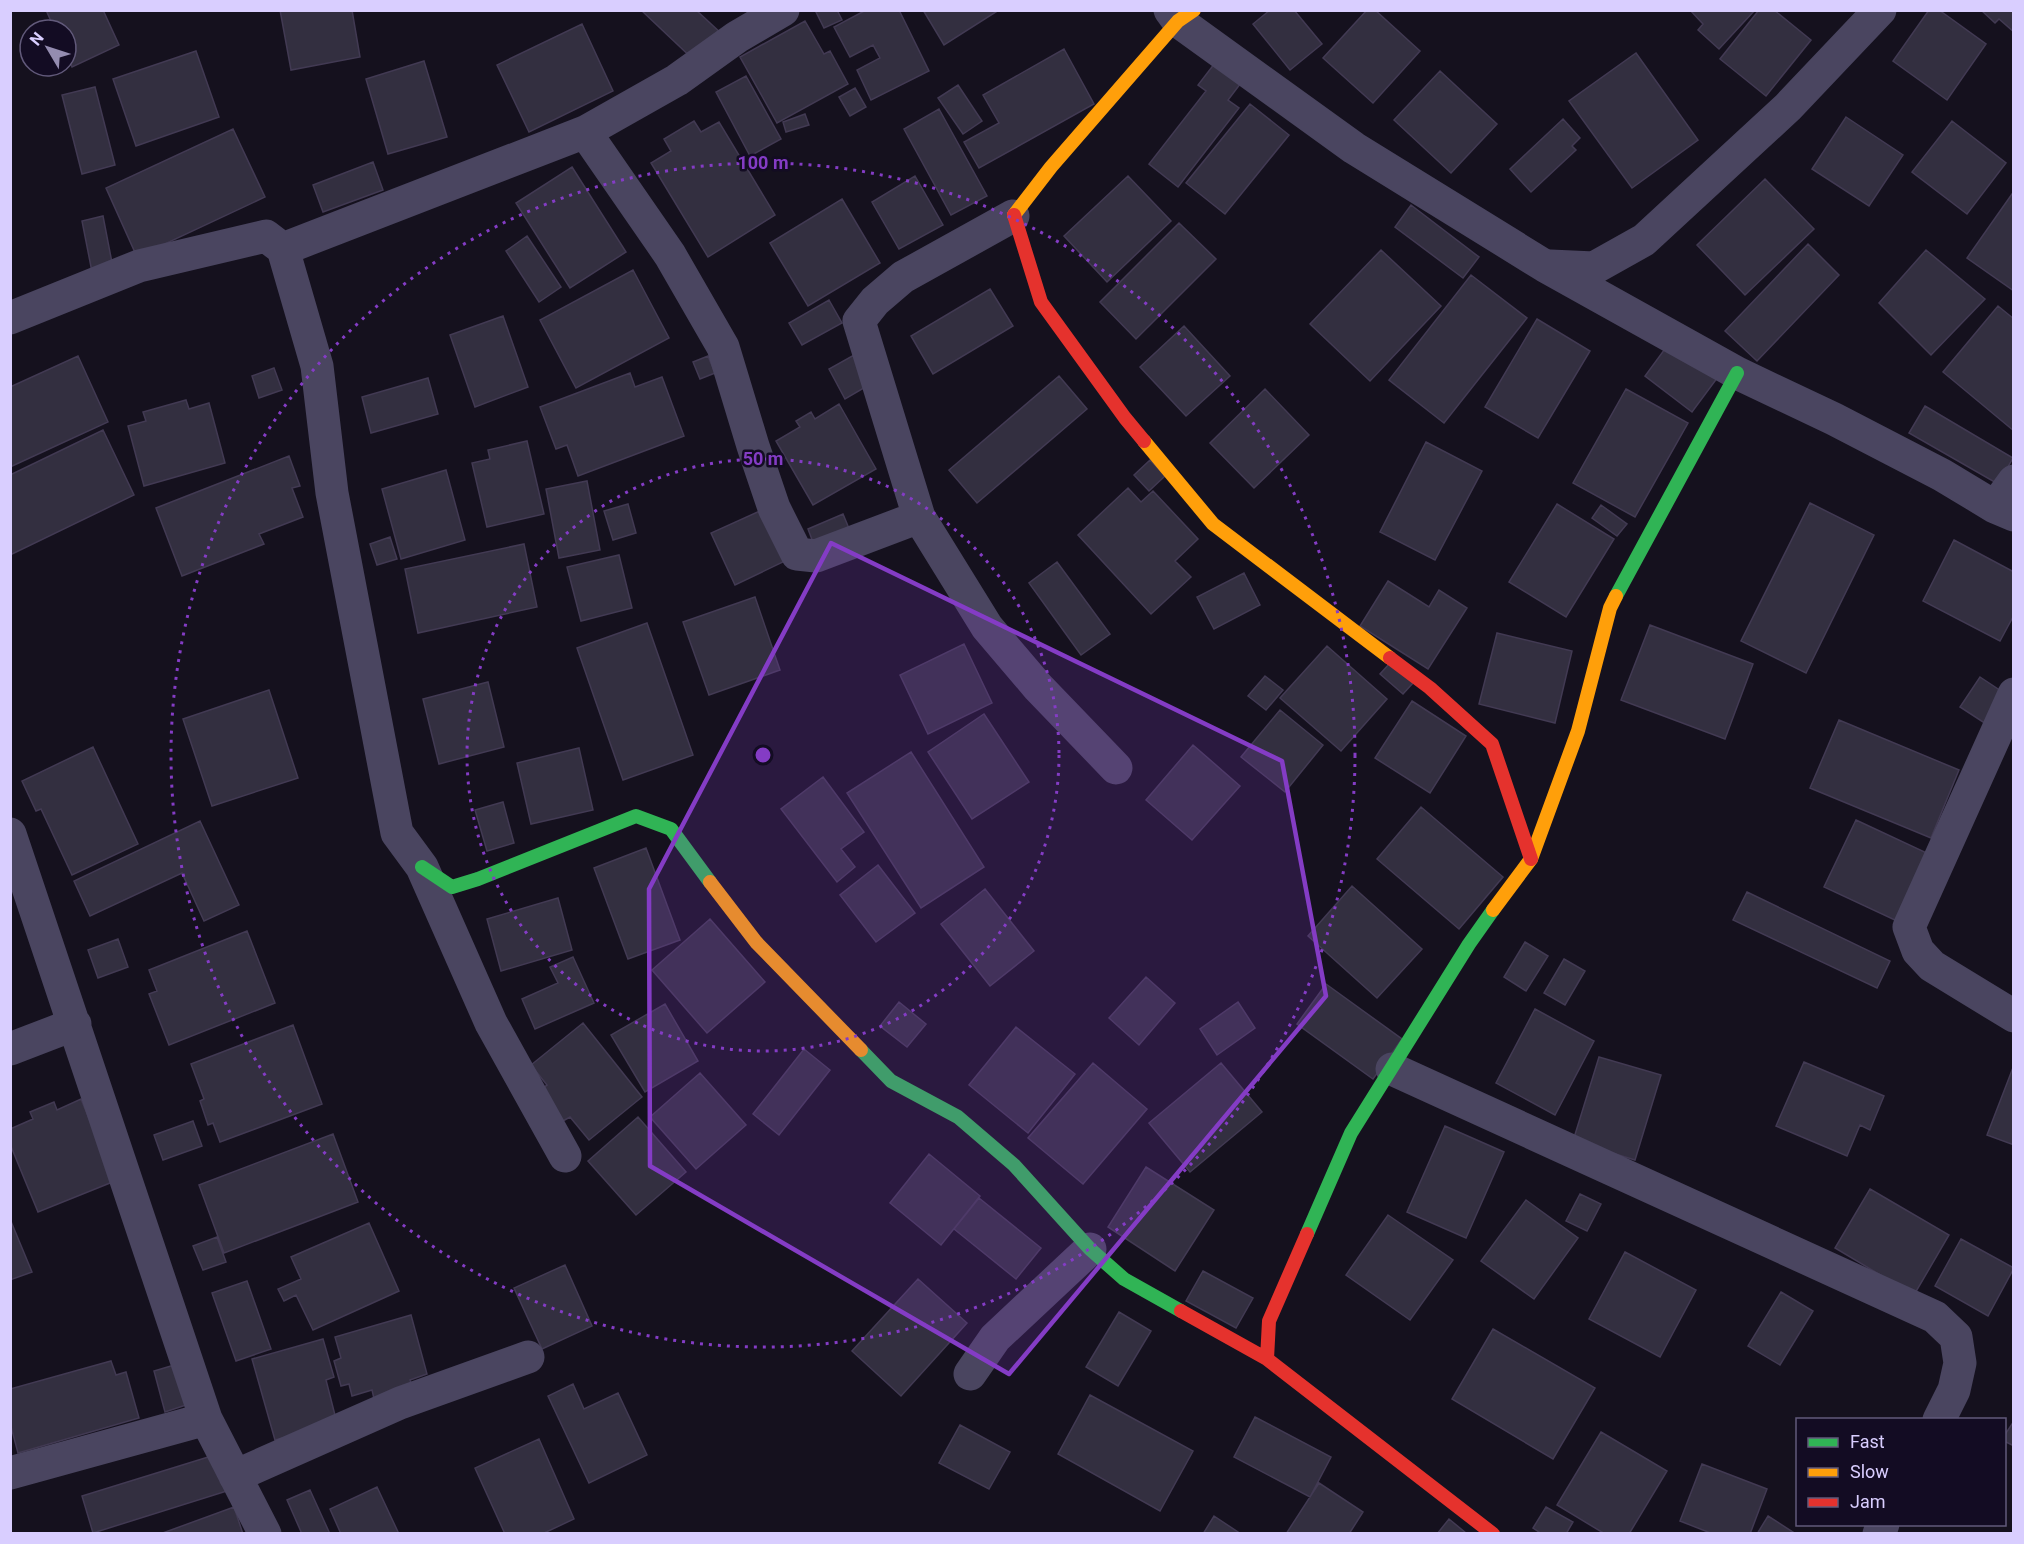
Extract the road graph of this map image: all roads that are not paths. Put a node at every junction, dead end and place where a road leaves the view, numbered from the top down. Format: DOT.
graph roads {
  1 [pos="783,10"];
  2 [pos="1880,10"];
  3 [pos="1181,14"];
  4 [pos="585,132"];
  5 [pos="1013,216"];
  6 [pos="283,249"];
  7 [pos="1545,266"];
  8 [pos="10,318"];
  9 [pos="1737,374"];
  10 [pos="2007,501"];
  11 [pos="919,517"];
  12 [pos="2013,694"];
  13 [pos="1116,768"];
  14 [pos="10,834"];
  15 [pos="1531,859"];
  16 [pos="422,867"];
  17 [pos="2013,1016"];
  18 [pos="75,1024"];
  19 [pos="10,1048"];
  20 [pos="1392,1069"];
  21 [pos="565,1156"];
  22 [pos="1090,1249"];
  23 [pos="528,1357"];
  24 [pos="1267,1359"];
  25 [pos="970,1374"];
  26 [pos="1940,1418"];
  27 [pos="206,1419"];
  28 [pos="10,1473"];
  29 [pos="235,1476"];
  30 [pos="265,1533"];
  31 [pos="1493,1533"];
  1 -- 4 [label="street"];
  2 -- 7 [label="street"];
  3 -- 5 [label="street"];
  3 -- 7 [label="street"];
  4 -- 6 [label="street"];
  4 -- 11 [label="street"];
  5 -- 11 [label="street"];
  5 -- 15 [label="street"];
  6 -- 8 [label="street"];
  6 -- 16 [label="street"];
  7 -- 9 [label="street"];
  9 -- 10 [label="street"];
  9 -- 15 [label="street"];
  11 -- 13 [label="street"];
  12 -- 17 [label="street"];
  14 -- 18 [label="street"];
  15 -- 20 [label="street"];
  16 -- 21 [label="street"];
  16 -- 22 [label="street"];
  18 -- 19 [label="street"];
  18 -- 27 [label="street"];
  20 -- 24 [label="street"];
  20 -- 26 [label="street"];
  22 -- 24 [label="street"];
  22 -- 25 [label="street"];
  23 -- 29 [label="street"];
  24 -- 31 [label="street"];
  27 -- 28 [label="street"];
  27 -- 29 [label="street"];
  29 -- 30 [label="street"];
}
